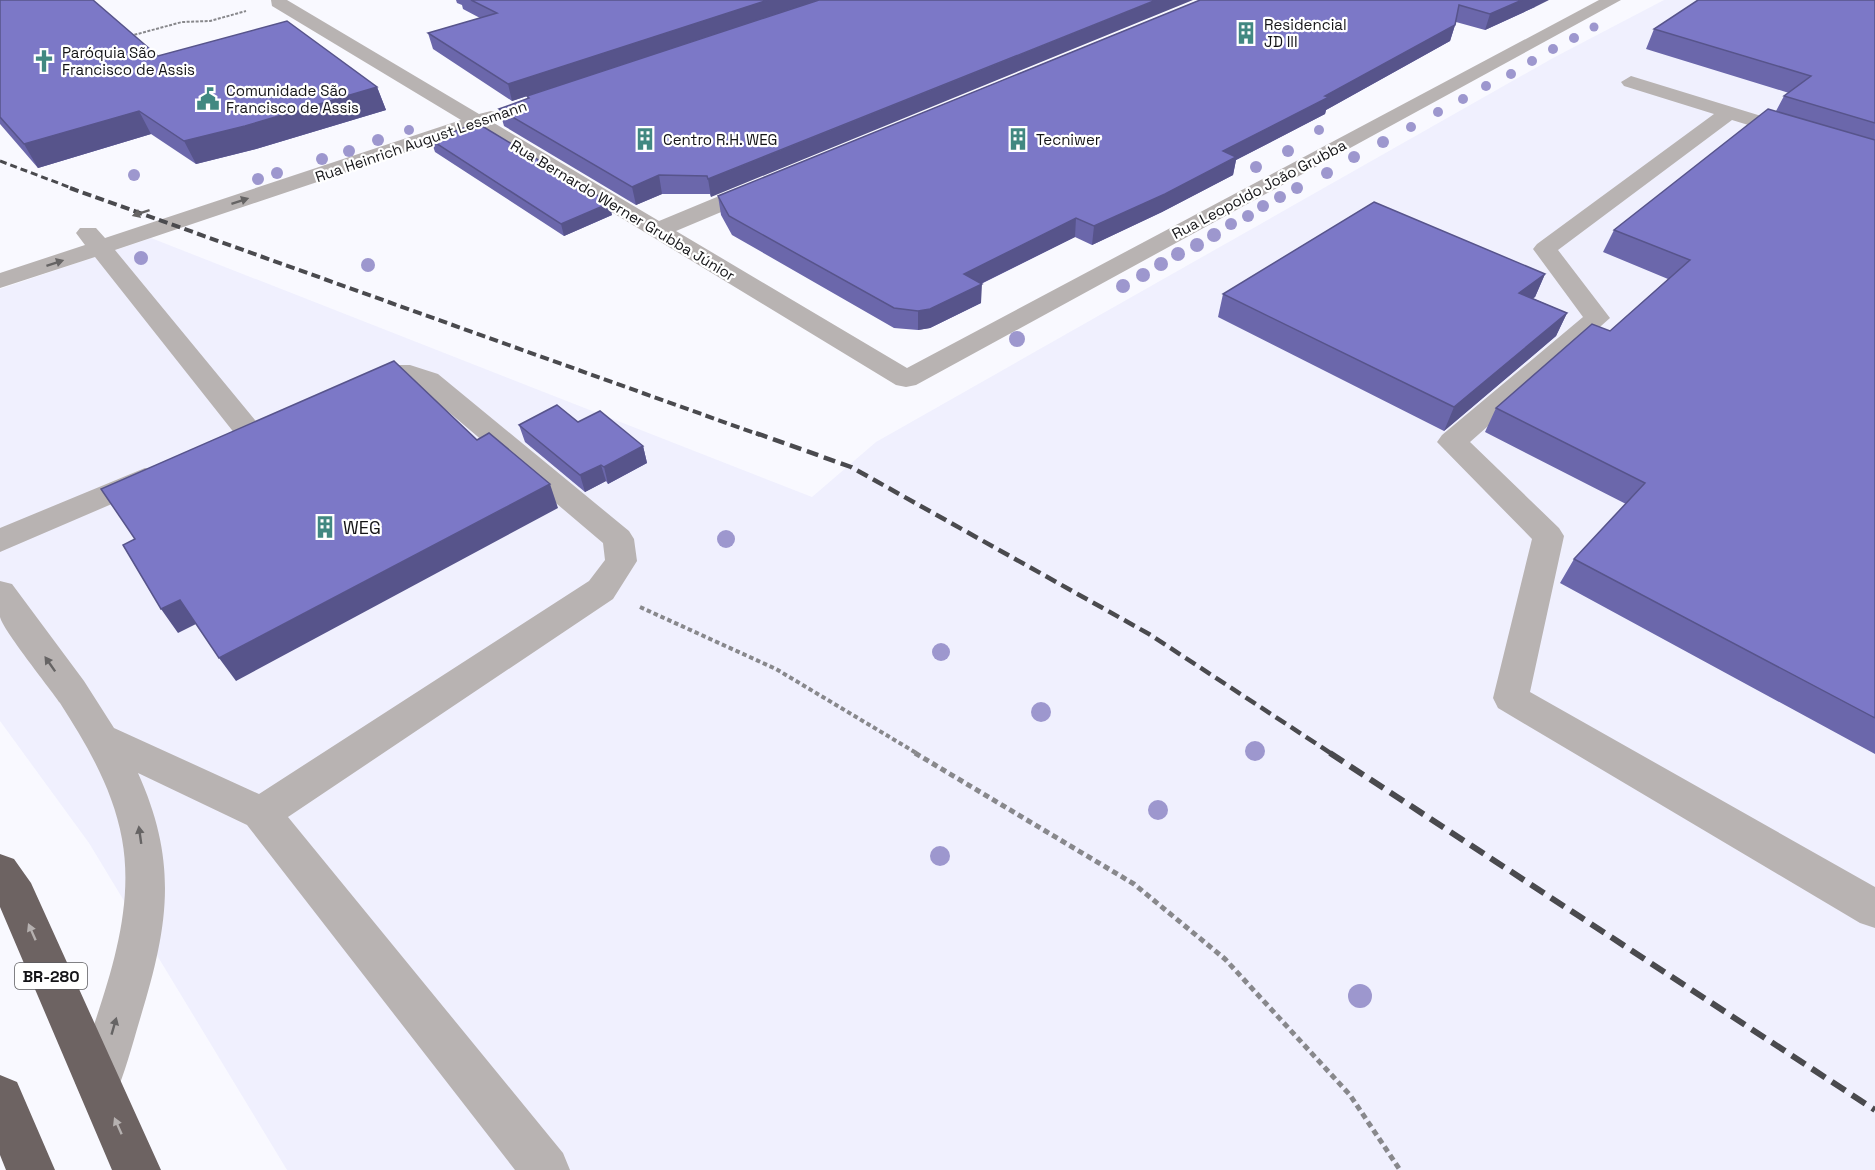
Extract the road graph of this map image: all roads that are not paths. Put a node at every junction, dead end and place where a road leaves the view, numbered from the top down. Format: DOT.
graph roads {
  1 [pos="1612,0"];
  2 [pos="278,2"];
  3 [pos="1631,82"];
  4 [pos="490,99"];
  5 [pos="457,110"];
  6 [pos="509,111"];
  7 [pos="1728,113"];
  8 [pos="476,122"];
  9 [pos="1875,158"];
  10 [pos="777,181"];
  11 [pos="657,230"];
  12 [pos="93,240"];
  13 [pos="54,242"];
  14 [pos="0,281"];
  15 [pos="906,379"];
  16 [pos="334,397"];
  17 [pos="281,419"];
  18 [pos="249,432"];
  19 [pos="216,447"];
  20 [pos="173,465"];
  21 [pos="0,541"];
  22 [pos="0,593"];
  23 [pos="102,739"];
  24 [pos="261,813"];
  25 [pos="0,872"];
  26 [pos="1875,909"];
  27 [pos="98,1082"];
  28 [pos="0,1099"];
  29 [pos="31,1170"];
  30 [pos="137,1170"];
  31 [pos="546,1170"];
  1 -- 15 [label="street, Rua Leopoldo João Grubba"];
  2 -- 5 [label="street, Rua Bernardo Werner Grubba Júnior"];
  3 -- 7 [label="street"];
  4 -- 5 [label="street, Rua Heinrich August Lessmann"];
  5 -- 8 [label="street, Rua Bernardo Werner Grubba Júnior"];
  5 -- 12 [label="street, Rua Heinrich August Lessmann, one-way"];
  6 -- 8 [label="street, Rua Heinrich August Lessmann"];
  7 -- 9 [label="street"];
  7 -- 26 [label="street"];
  8 -- 11 [label="street, Rua Bernardo Werner Grubba Júnior"];
  12 -- 8 [label="street, Rua Heinrich August Lessmann, one-way"];
  10 -- 11 [label="street"];
  11 -- 15 [label="street, Rua Bernardo Werner Grubba Júnior"];
  12 -- 13 [label="street, Rua Heinrich August Lessmann"];
  14 -- 12 [label="street, Rua Heinrich August Lessmann, one-way"];
  12 -- 18 [label="street"];
  16 -- 24 [label="street"];
  17 -- 18 [label="street"];
  18 -- 19 [label="street"];
  20 -- 21 [label="street"];
  23 -- 22 [label="street, one-way"];
  23 -- 24 [label="street"];
  27 -- 23 [label="street, one-way"];
  24 -- 31 [label="street"];
  27 -- 25 [label="highway, BR-280, one-way"];
  30 -- 27 [label="highway, BR-280, one-way"];
  28 -- 29 [label="highway"];
}
